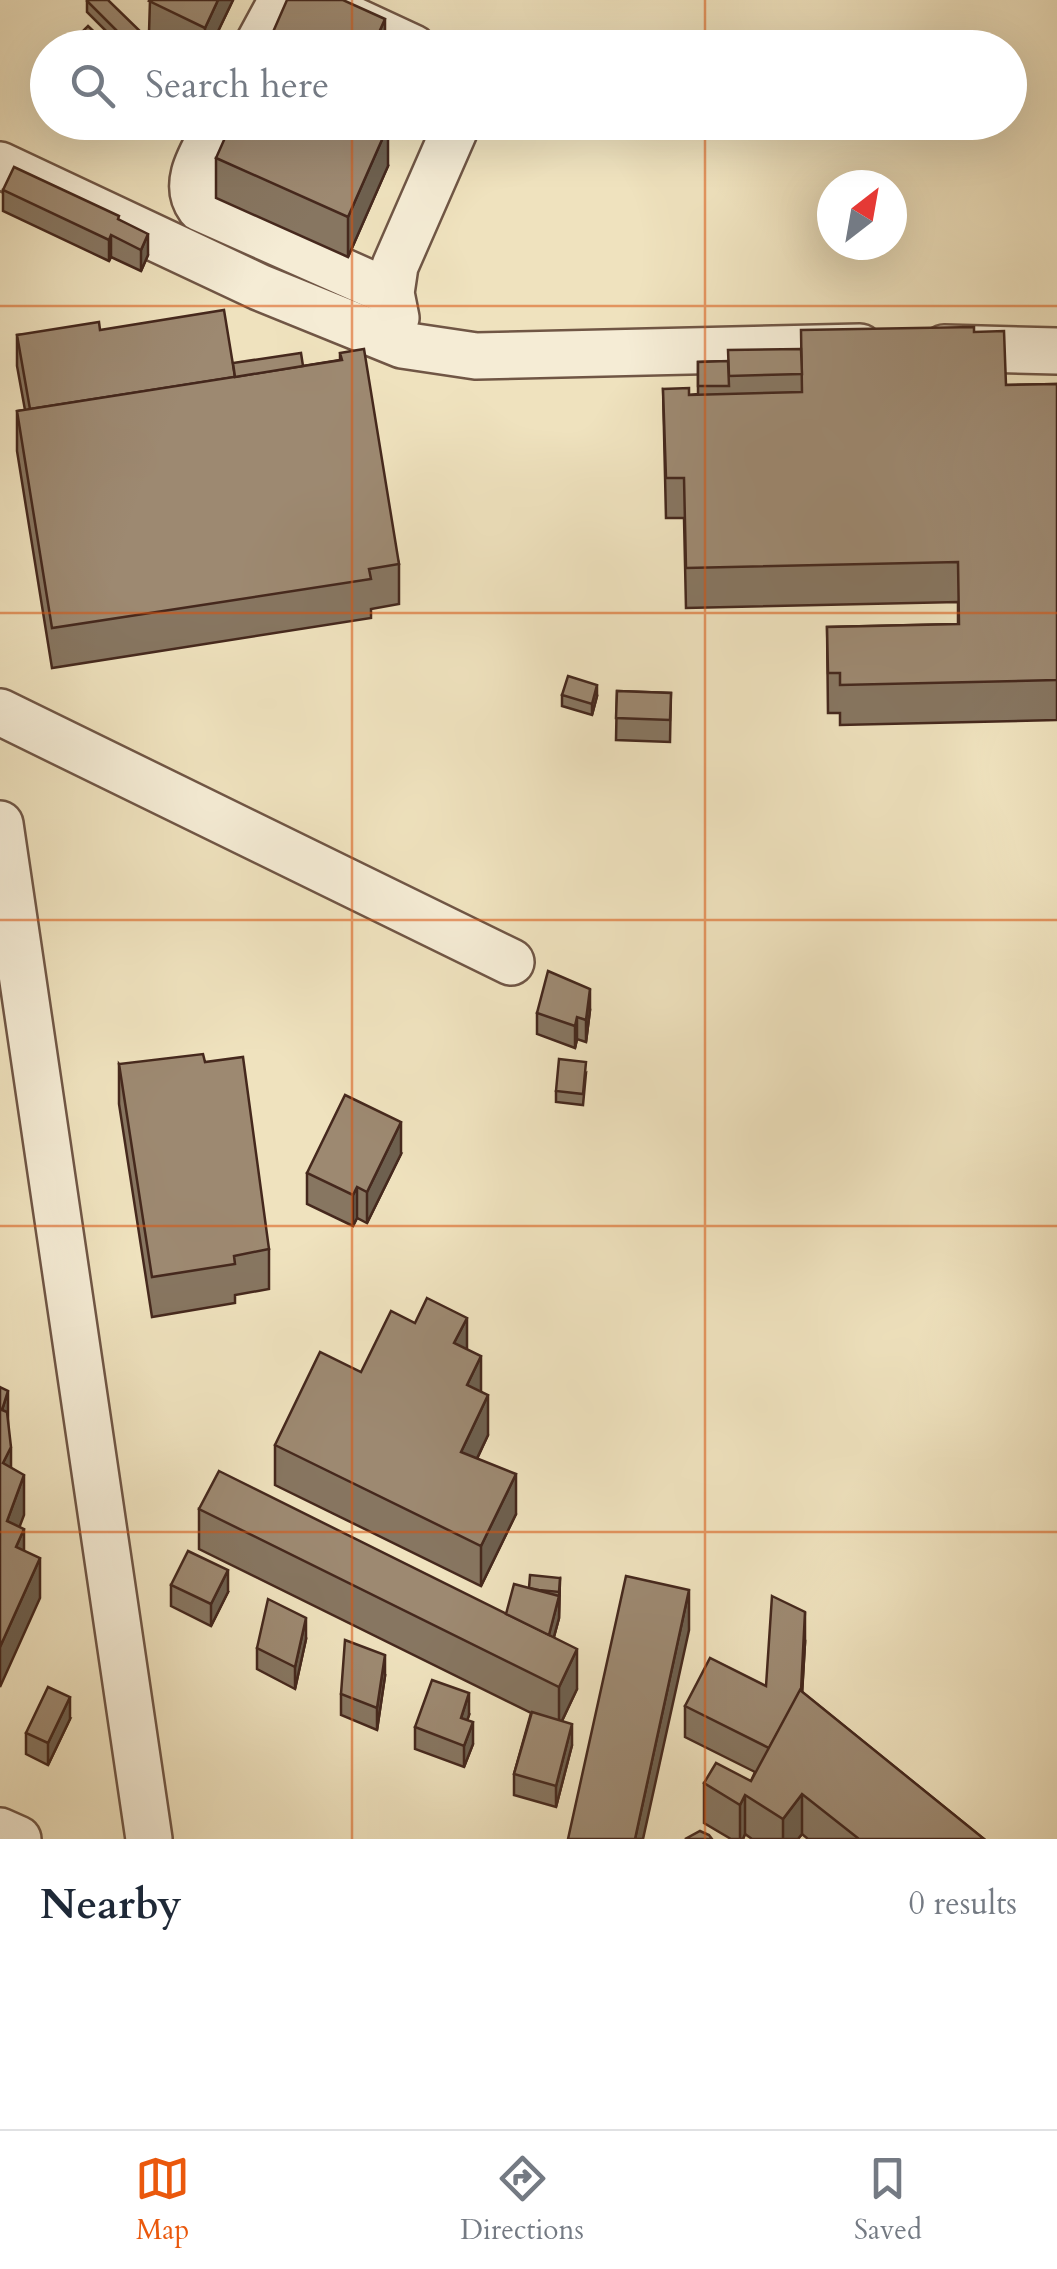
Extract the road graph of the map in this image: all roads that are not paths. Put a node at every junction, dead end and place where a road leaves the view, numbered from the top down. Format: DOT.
graph roads {
  1 [pos="282,0"];
  2 [pos="310,0"];
  3 [pos="266,30"];
  4 [pos="374,30"];
  5 [pos="210,140"];
  6 [pos="450,140"];
  7 [pos="0,165"];
  8 [pos="391,293"];
  9 [pos="402,344"];
  10 [pos="1057,351"];
  11 [pos="0,712"];
  12 [pos="0,824"];
  13 [pos="511,962"];
  14 [pos="0,1831"];
  15 [pos="18,1839"];
  16 [pos="149,1839"];
  1 -- 3 [label="street"];
  2 -- 4 [label="street"];
  5 -- 8 [label="street"];
  6 -- 8 [label="street"];
  7 -- 9 [label="street"];
  8 -- 9 [label="street"];
  9 -- 10 [label="street"];
  11 -- 13 [label="street"];
  12 -- 16 [label="street"];
  14 -- 15 [label="street"];
}
